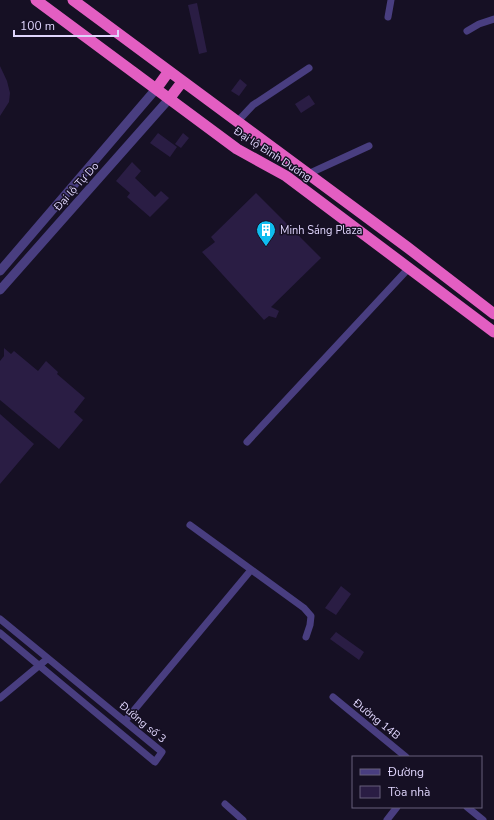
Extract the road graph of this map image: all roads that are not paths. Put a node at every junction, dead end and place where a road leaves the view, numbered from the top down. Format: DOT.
graph roads {
  1 [pos="36,0"];
  2 [pos="73,0"];
  3 [pos="390,0"];
  4 [pos="388,17"];
  5 [pos="494,19"];
  6 [pos="466,31"];
  7 [pos="309,68"];
  8 [pos="169,72"];
  9 [pos="182,82"];
  10 [pos="156,89"];
  11 [pos="170,99"];
  12 [pos="237,122"];
  13 [pos="369,146"];
  14 [pos="308,174"];
  15 [pos="408,269"];
  16 [pos="0,271"];
  17 [pos="0,290"];
  18 [pos="494,314"];
  19 [pos="494,332"];
  20 [pos="247,442"];
  21 [pos="190,525"];
  22 [pos="251,570"];
  23 [pos="0,620"];
  24 [pos="0,633"];
  25 [pos="306,637"];
  26 [pos="47,659"];
  27 [pos="39,666"];
  28 [pos="333,697"];
  29 [pos="0,698"];
  30 [pos="125,721"];
  31 [pos="405,756"];
  32 [pos="225,804"];
  33 [pos="396,808"];
  34 [pos="468,808"];
  35 [pos="243,820"];
  36 [pos="387,820"];
  37 [pos="483,820"];
  1 -- 10 [label="highway, Đại lộ Bình Dương"];
  2 -- 8 [label="highway, Đại lộ Bình Dương"];
  3 -- 4 [label="street"];
  5 -- 6 [label="street"];
  7 -- 12 [label="street"];
  8 -- 9 [label="highway, Đại lộ Bình Dương"];
  8 -- 10 [label="highway"];
  9 -- 11 [label="highway"];
  9 -- 12 [label="highway, Đại lộ Bình Dương"];
  10 -- 11 [label="highway, Đại lộ Bình Dương"];
  10 -- 16 [label="street, Đại lộ Tự Do"];
  11 -- 15 [label="highway, Đại lộ Bình Dương"];
  11 -- 17 [label="street, Đại lộ Tự Do"];
  12 -- 14 [label="highway, Đại lộ Bình Dương"];
  13 -- 14 [label="street"];
  14 -- 18 [label="highway, Đại lộ Bình Dương"];
  15 -- 19 [label="highway, Đại lộ Bình Dương"];
  15 -- 20 [label="street"];
  21 -- 22 [label="street"];
  22 -- 25 [label="street"];
  22 -- 30 [label="street"];
  23 -- 26 [label="street, Đường số 3"];
  24 -- 27 [label="street, Đường số 3"];
  26 -- 27 [label="street"];
  26 -- 30 [label="street, Đường số 3"];
  27 -- 29 [label="street"];
  27 -- 30 [label="street, Đường số 3"];
  28 -- 31 [label="street, Đường 14B"];
  32 -- 35 [label="street"];
  33 -- 36 [label="street"];
  34 -- 37 [label="street"];
}
